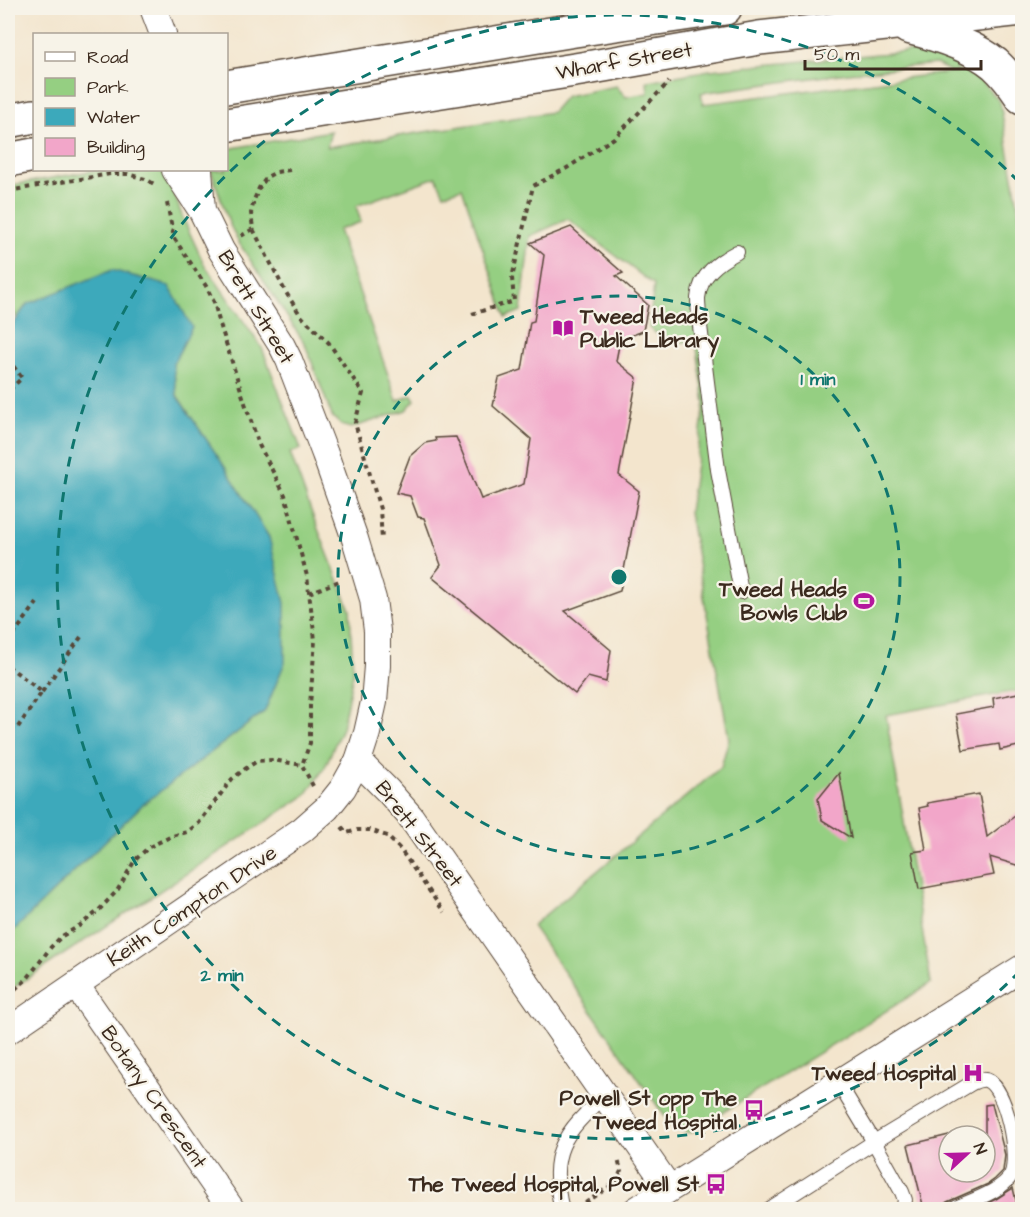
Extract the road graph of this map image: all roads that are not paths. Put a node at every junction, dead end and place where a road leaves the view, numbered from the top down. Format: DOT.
graph roads {
  1 [pos="145,8"];
  2 [pos="153,8"];
  3 [pos="725,8"];
  4 [pos="1021,14"];
  5 [pos="894,23"];
  6 [pos="148,33"];
  7 [pos="163,33"];
  8 [pos="237,82"];
  9 [pos="1023,98"];
  10 [pos="33,116"];
  11 [pos="8,121"];
  12 [pos="228,125"];
  13 [pos="33,155"];
  14 [pos="8,160"];
  15 [pos="199,171"];
  16 [pos="167,178"];
  17 [pos="202,211"];
  18 [pos="737,252"];
  19 [pos="741,592"];
  20 [pos="358,761"];
  21 [pos="1023,968"];
  22 [pos="76,985"];
  23 [pos="8,1031"];
  24 [pos="839,1084"];
  25 [pos="605,1096"];
  26 [pos="874,1142"];
  27 [pos="669,1188"];
  28 [pos="232,1209"];
  29 [pos="562,1209"];
  30 [pos="636,1209"];
  31 [pos="768,1209"];
  32 [pos="903,1209"];
  33 [pos="951,1209"];
  1 -- 6 [label="street"];
  2 -- 7 [label="street"];
  3 -- 8 [label="main road, Wharf Street"];
  4 -- 5 [label="main road, Wharf Street"];
  5 -- 9 [label="main road"];
  5 -- 12 [label="main road, Wharf Street"];
  10 -- 11 [label="main road"];
  13 -- 14 [label="main road"];
  15 -- 17 [label="street, Brett Street"];
  16 -- 17 [label="street, Brett Street"];
  17 -- 20 [label="street, Brett Street"];
  18 -- 19 [label="lane"];
  20 -- 22 [label="street, Keith Compton Drive"];
  20 -- 25 [label="street, Brett Street"];
  21 -- 24 [label="street"];
  22 -- 23 [label="street, Keith Compton Drive"];
  22 -- 28 [label="street, Botany Crescent"];
  24 -- 26 [label="lane"];
  24 -- 27 [label="street"];
  25 -- 27 [label="street, Brett Street"];
  25 -- 29 [label="lane"];
  26 -- 31 [label="lane"];
  26 -- 32 [label="lane"];
  26 -- 33 [label="lane"];
  27 -- 30 [label="street"];
}
